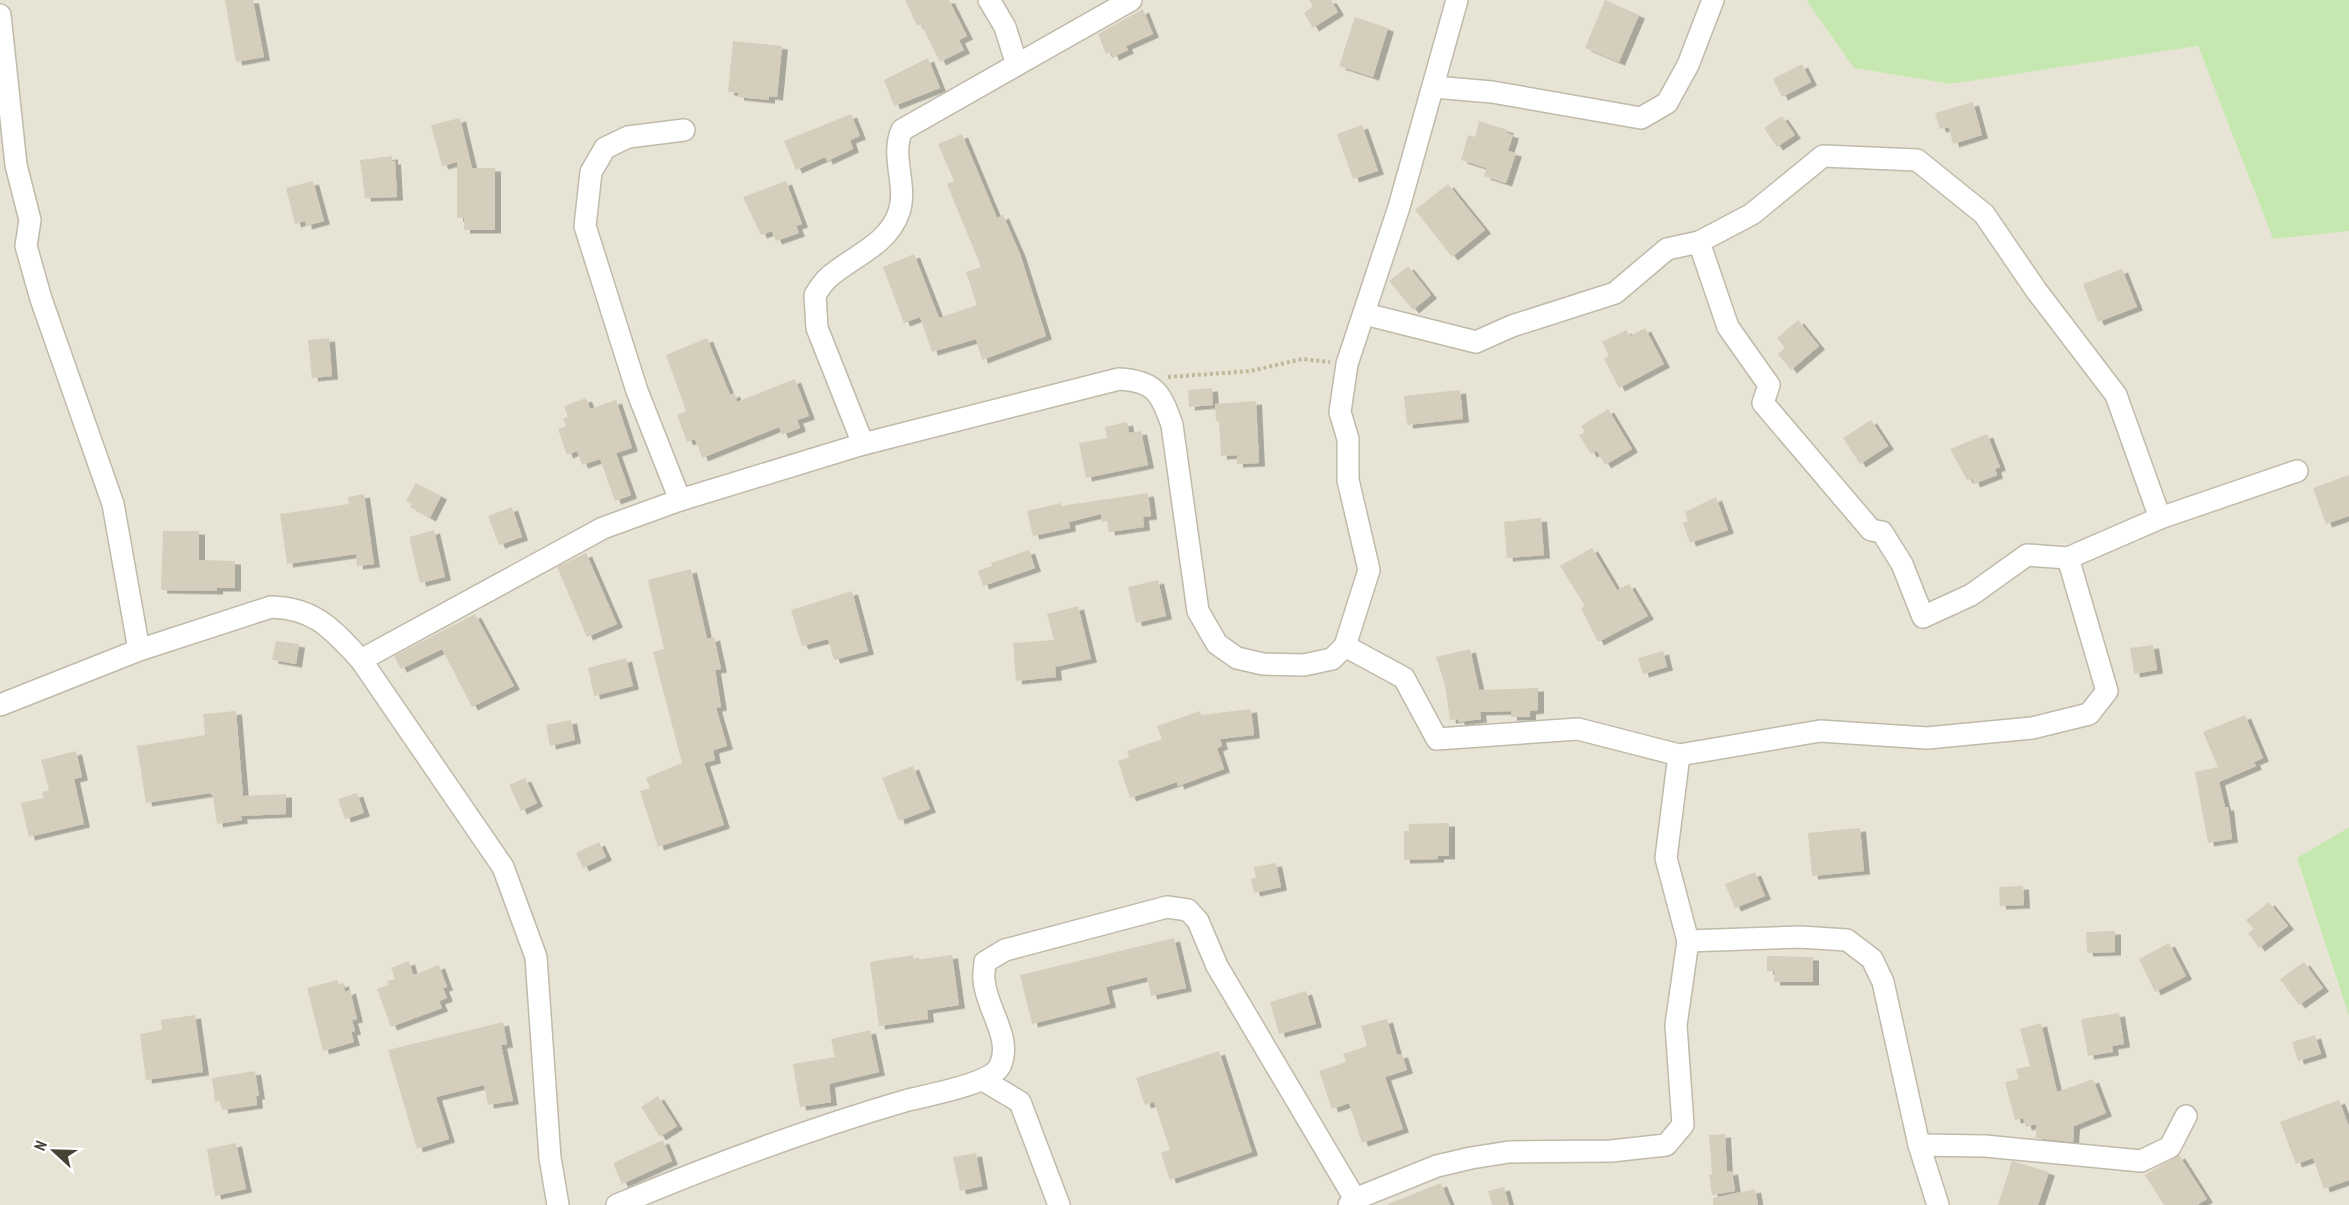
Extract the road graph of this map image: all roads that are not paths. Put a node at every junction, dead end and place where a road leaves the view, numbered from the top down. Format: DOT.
graph roads {
  1 [pos="989,0"];
  2 [pos="1131,0"];
  3 [pos="1457,0"];
  4 [pos="1713,0"];
  5 [pos="0,15"];
  6 [pos="2,37"];
  7 [pos="1017,65"];
  8 [pos="1434,87"];
  9 [pos="684,130"];
  10 [pos="1699,242"];
  11 [pos="1365,314"];
  12 [pos="863,444"];
  13 [pos="2296,471"];
  14 [pos="680,500"];
  15 [pos="2160,518"];
  16 [pos="2068,558"];
  17 [pos="1345,646"];
  18 [pos="139,650"];
  19 [pos="361,660"];
  20 [pos="0,705"];
  21 [pos="1679,755"];
  22 [pos="1688,941"];
  23 [pos="983,1080"];
  24 [pos="2186,1116"];
  25 [pos="1919,1145"];
  26 [pos="1352,1202"];
  27 [pos="558,1205"];
  28 [pos="617,1205"];
  29 [pos="1059,1205"];
  30 [pos="1938,1205"];
  1 -- 7 [label="street"];
  2 -- 7 [label="street"];
  3 -- 8 [label="street"];
  4 -- 8 [label="street"];
  5 -- 6 [label="street"];
  6 -- 18 [label="street"];
  7 -- 12 [label="street"];
  8 -- 11 [label="street"];
  9 -- 14 [label="street"];
  10 -- 11 [label="street"];
  10 -- 15 [label="street"];
  10 -- 16 [label="street"];
  11 -- 17 [label="street"];
  12 -- 14 [label="street"];
  12 -- 17 [label="street"];
  13 -- 15 [label="street"];
  14 -- 19 [label="street"];
  15 -- 16 [label="street"];
  16 -- 21 [label="street"];
  17 -- 21 [label="street"];
  18 -- 19 [label="street"];
  18 -- 20 [label="street"];
  19 -- 27 [label="street"];
  21 -- 22 [label="street"];
  22 -- 25 [label="street"];
  22 -- 26 [label="street"];
  23 -- 26 [label="street"];
  23 -- 28 [label="street"];
  23 -- 29 [label="street"];
  24 -- 25 [label="street"];
  25 -- 30 [label="street"];
}
